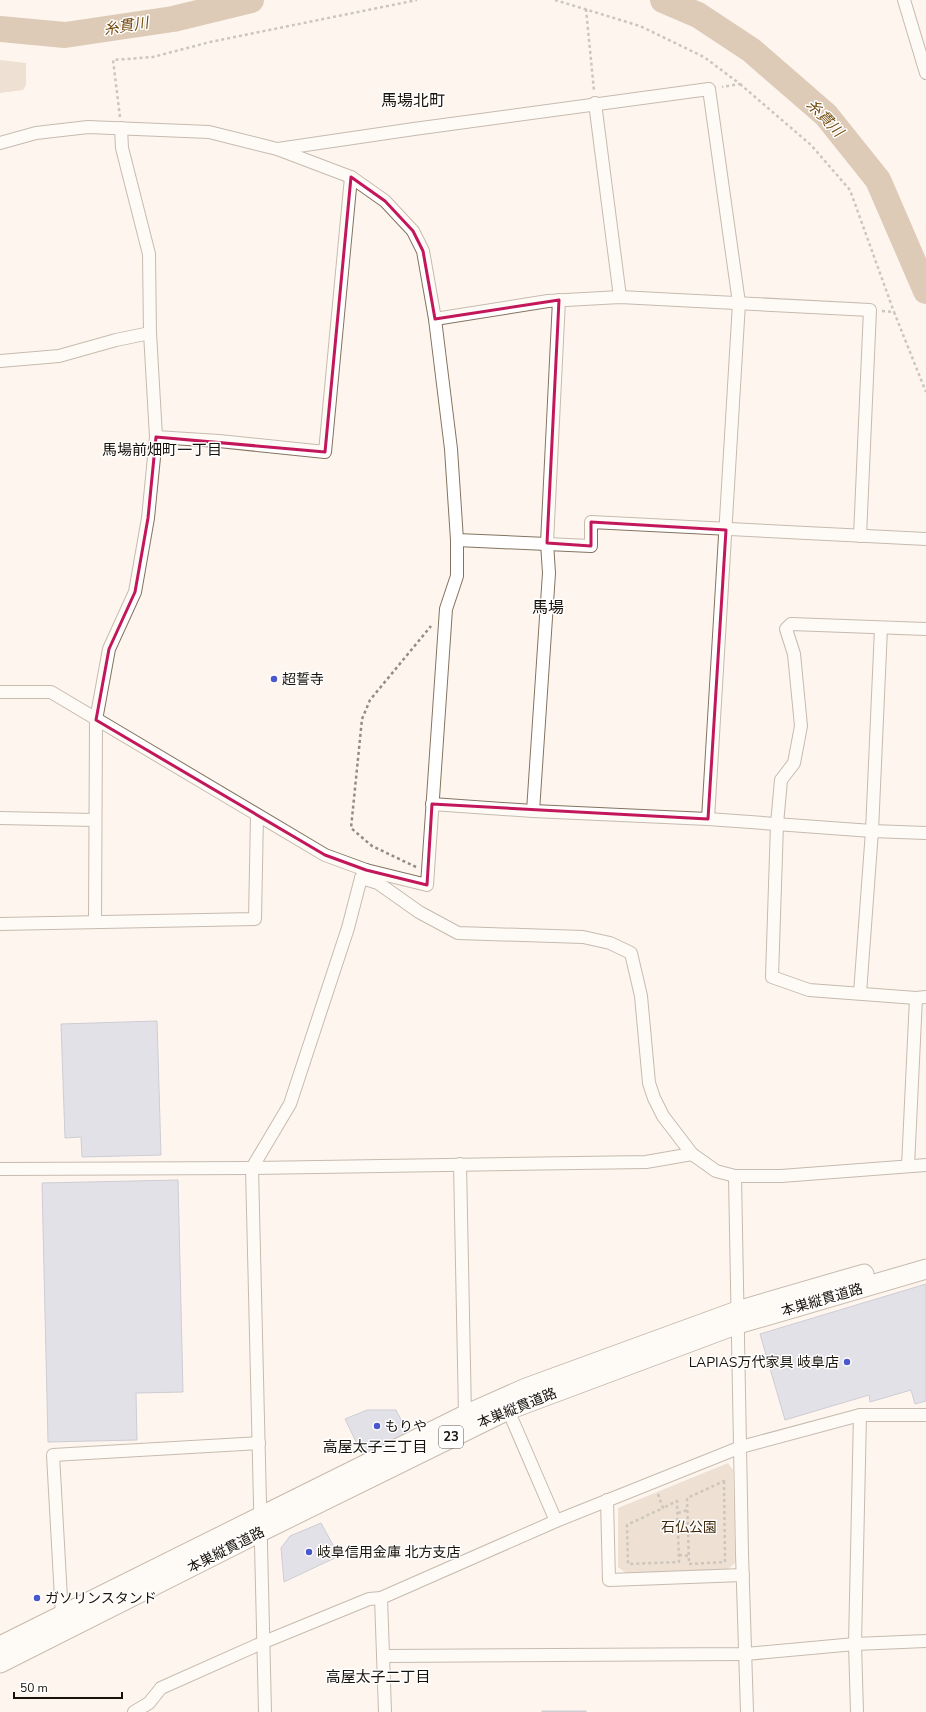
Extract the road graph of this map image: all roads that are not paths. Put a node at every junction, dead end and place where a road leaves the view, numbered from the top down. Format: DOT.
graph roads {
  1 [pos="904,0"];
  2 [pos="926,73"];
  3 [pos="595,103"];
  4 [pos="121,128"];
  5 [pos="0,143"];
  6 [pos="277,149"];
  7 [pos="351,177"];
  8 [pos="620,297"];
  9 [pos="559,300"];
  10 [pos="739,303"];
  11 [pos="435,319"];
  12 [pos="150,333"];
  13 [pos="0,361"];
  14 [pos="156,437"];
  15 [pos="726,530"];
  16 [pos="860,536"];
  17 [pos="926,539"];
  18 [pos="457,540"];
  19 [pos="547,543"];
  20 [pos="880,628"];
  21 [pos="926,629"];
  22 [pos="0,692"];
  23 [pos="96,720"];
  24 [pos="432,804"];
  25 [pos="533,811"];
  26 [pos="257,815"];
  27 [pos="0,818"];
  28 [pos="708,819"];
  29 [pos="94,820"];
  30 [pos="777,824"];
  31 [pos="872,831"];
  32 [pos="926,833"];
  33 [pos="363,874"];
  34 [pos="94,922"];
  35 [pos="0,924"];
  36 [pos="860,993"];
  37 [pos="921,998"];
  38 [pos="692,1154"];
  39 [pos="460,1164"];
  40 [pos="926,1165"];
  41 [pos="908,1166"];
  42 [pos="252,1168"];
  43 [pos="0,1169"];
  44 [pos="735,1176"];
  45 [pos="926,1255"];
  46 [pos="926,1269"];
  47 [pos="737,1318"];
  48 [pos="508,1410"];
  49 [pos="860,1415"];
  50 [pos="926,1415"];
  51 [pos="466,1422"];
  52 [pos="259,1442"];
  53 [pos="741,1447"];
  54 [pos="607,1500"];
  55 [pos="556,1521"];
  56 [pos="261,1523"];
  57 [pos="743,1575"];
  58 [pos="382,1598"];
  59 [pos="62,1616"];
  60 [pos="926,1641"];
  61 [pos="264,1642"];
  62 [pos="855,1644"];
  63 [pos="0,1646"];
  64 [pos="746,1654"];
  65 [pos="383,1656"];
  66 [pos="0,1663"];
  67 [pos="153,1708"];
  68 [pos="134,1712"];
  69 [pos="265,1712"];
  70 [pos="385,1712"];
  71 [pos="748,1712"];
  72 [pos="857,1712"];
  1 -- 2 [label="street"];
  3 -- 6 [label="street"];
  3 -- 8 [label="street"];
  3 -- 10 [label="street"];
  4 -- 5 [label="street"];
  4 -- 6 [label="street"];
  4 -- 12 [label="street"];
  6 -- 7 [label="street"];
  7 -- 11 [label="street"];
  7 -- 14 [label="street"];
  8 -- 9 [label="street"];
  8 -- 10 [label="street"];
  9 -- 11 [label="street"];
  9 -- 19 [label="street"];
  10 -- 15 [label="street"];
  10 -- 16 [label="street"];
  11 -- 18 [label="street"];
  12 -- 13 [label="street"];
  12 -- 14 [label="street"];
  14 -- 23 [label="street"];
  15 -- 16 [label="street"];
  15 -- 19 [label="street"];
  15 -- 28 [label="street"];
  16 -- 17 [label="street"];
  18 -- 19 [label="street"];
  18 -- 24 [label="street"];
  19 -- 25 [label="street"];
  20 -- 21 [label="street"];
  20 -- 30 [label="street"];
  20 -- 31 [label="street"];
  22 -- 23 [label="street"];
  23 -- 26 [label="street"];
  23 -- 29 [label="street"];
  24 -- 25 [label="street"];
  24 -- 33 [label="street"];
  25 -- 28 [label="street"];
  26 -- 33 [label="street"];
  26 -- 34 [label="street"];
  27 -- 29 [label="street"];
  28 -- 30 [label="street"];
  29 -- 34 [label="street"];
  30 -- 31 [label="street"];
  30 -- 36 [label="street"];
  31 -- 32 [label="street"];
  31 -- 36 [label="street"];
  33 -- 38 [label="street"];
  33 -- 42 [label="street"];
  34 -- 35 [label="street"];
  36 -- 37 [label="street"];
  37 -- 41 [label="street"];
  38 -- 39 [label="street"];
  38 -- 44 [label="street"];
  39 -- 42 [label="street"];
  39 -- 51 [label="street"];
  40 -- 41 [label="street"];
  41 -- 44 [label="street"];
  42 -- 43 [label="street"];
  42 -- 52 [label="street"];
  44 -- 47 [label="street"];
  45 -- 47 [label="main road, 本巣縦貫道路 / 23"];
  46 -- 47 [label="main road, 本巣縦貫道路 / 23"];
  47 -- 48 [label="main road, 本巣縦貫道路 / 23"];
  47 -- 51 [label="main road, 本巣縦貫道路 / 23"];
  47 -- 53 [label="street"];
  48 -- 51 [label="main road, 本巣縦貫道路 / 23"];
  48 -- 55 [label="street"];
  49 -- 50 [label="street"];
  49 -- 53 [label="street"];
  49 -- 62 [label="street"];
  51 -- 56 [label="main road, 本巣縦貫道路 / 23"];
  52 -- 56 [label="street"];
  52 -- 59 [label="street"];
  53 -- 54 [label="street"];
  53 -- 57 [label="street"];
  54 -- 55 [label="street"];
  54 -- 57 [label="street"];
  55 -- 58 [label="street"];
  56 -- 59 [label="main road, 本巣縦貫道路 / 23"];
  56 -- 61 [label="street"];
  56 -- 66 [label="main road, 本巣縦貫道路 / 23"];
  57 -- 64 [label="street"];
  58 -- 61 [label="street"];
  58 -- 65 [label="street"];
  59 -- 63 [label="main road, 本巣縦貫道路 / 23"];
  60 -- 62 [label="street"];
  61 -- 67 [label="street"];
  61 -- 69 [label="street"];
  62 -- 64 [label="street"];
  62 -- 72 [label="street"];
  64 -- 65 [label="street"];
  64 -- 71 [label="street"];
  65 -- 70 [label="street"];
  67 -- 68 [label="street"];
}
